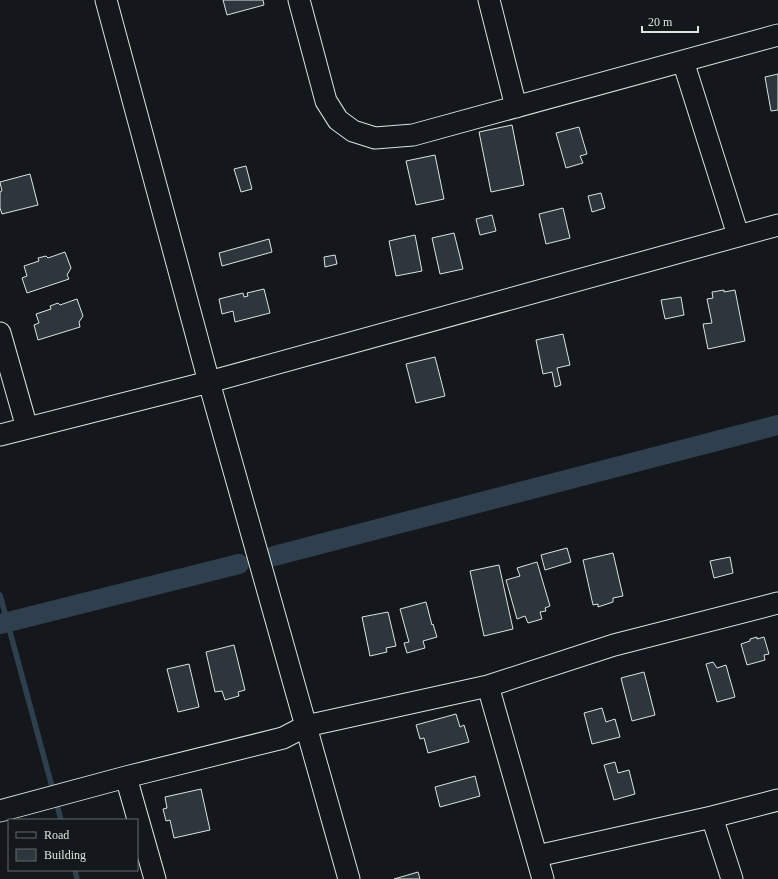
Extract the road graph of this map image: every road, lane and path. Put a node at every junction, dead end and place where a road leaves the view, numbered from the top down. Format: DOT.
graph roads {
  1 [pos="106,0"];
  2 [pos="298,0"];
  3 [pos="489,0"];
  4 [pos="778,35"];
  5 [pos="683,61"];
  6 [pos="516,107"];
  7 [pos="778,225"];
  8 [pos="738,235"];
  9 [pos="0,333"];
  10 [pos="210,382"];
  11 [pos="27,428"];
  12 [pos="0,435"];
  13 [pos="778,603"];
  14 [pos="488,686"];
  15 [pos="306,726"];
  16 [pos="126,777"];
  17 [pos="778,800"];
  18 [pos="0,811"];
  19 [pos="712,817"];
  20 [pos="138,819"];
  21 [pos="138,819"];
  22 [pos="537,856"];
  23 [pos="155,879"];
  24 [pos="349,879"];
  25 [pos="543,879"];
  26 [pos="732,879"];
  1 -- 10 [label="street"];
  2 -- 6 [label="street"];
  3 -- 6 [label="street"];
  4 -- 5 [label="street"];
  5 -- 6 [label="street"];
  5 -- 8 [label="street"];
  7 -- 8 [label="street"];
  8 -- 10 [label="street"];
  9 -- 11 [label="street"];
  10 -- 11 [label="street"];
  10 -- 15 [label="street"];
  11 -- 12 [label="street"];
  13 -- 14 [label="street"];
  14 -- 15 [label="street"];
  14 -- 22 [label="street"];
  15 -- 16 [label="street"];
  15 -- 24 [label="street"];
  16 -- 18 [label="street"];
  16 -- 21 [label="street"];
  17 -- 19 [label="street"];
  19 -- 22 [label="street"];
  19 -- 26 [label="street"];
  20 -- 23 [label="street"];
  22 -- 25 [label="street"];
}
